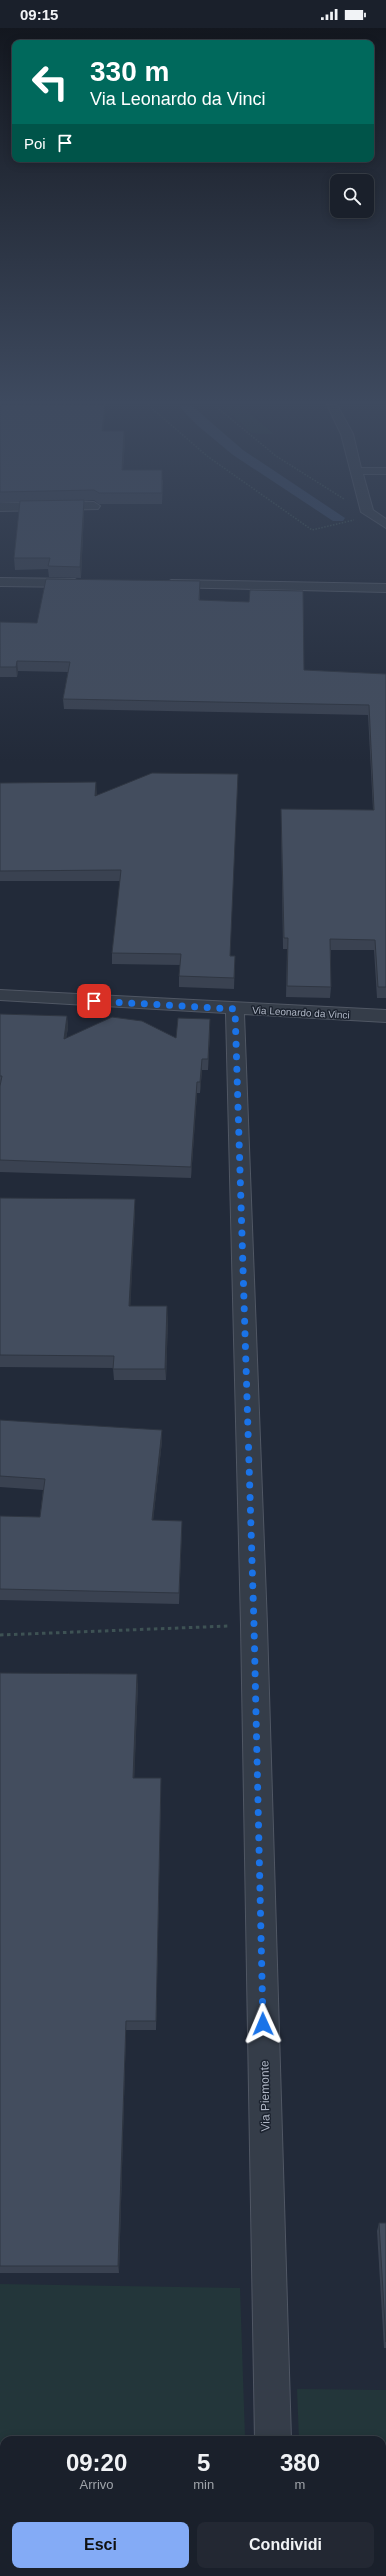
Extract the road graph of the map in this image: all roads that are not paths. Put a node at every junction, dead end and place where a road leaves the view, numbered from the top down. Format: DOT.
graph roads {
  1 [pos="0,582"];
  2 [pos="87,583"];
  3 [pos="159,584"];
  4 [pos="386,588"];
  5 [pos="0,995"];
  6 [pos="235,1009"];
  7 [pos="386,1016"];
  8 [pos="273,2436"];
  1 -- 2 [label="street"];
  3 -- 4 [label="street"];
  5 -- 6 [label="street, Via Leonardo da Vinci"];
  6 -- 7 [label="street, Via Leonardo da Vinci"];
  6 -- 8 [label="street, Via Piemonte"];
}
